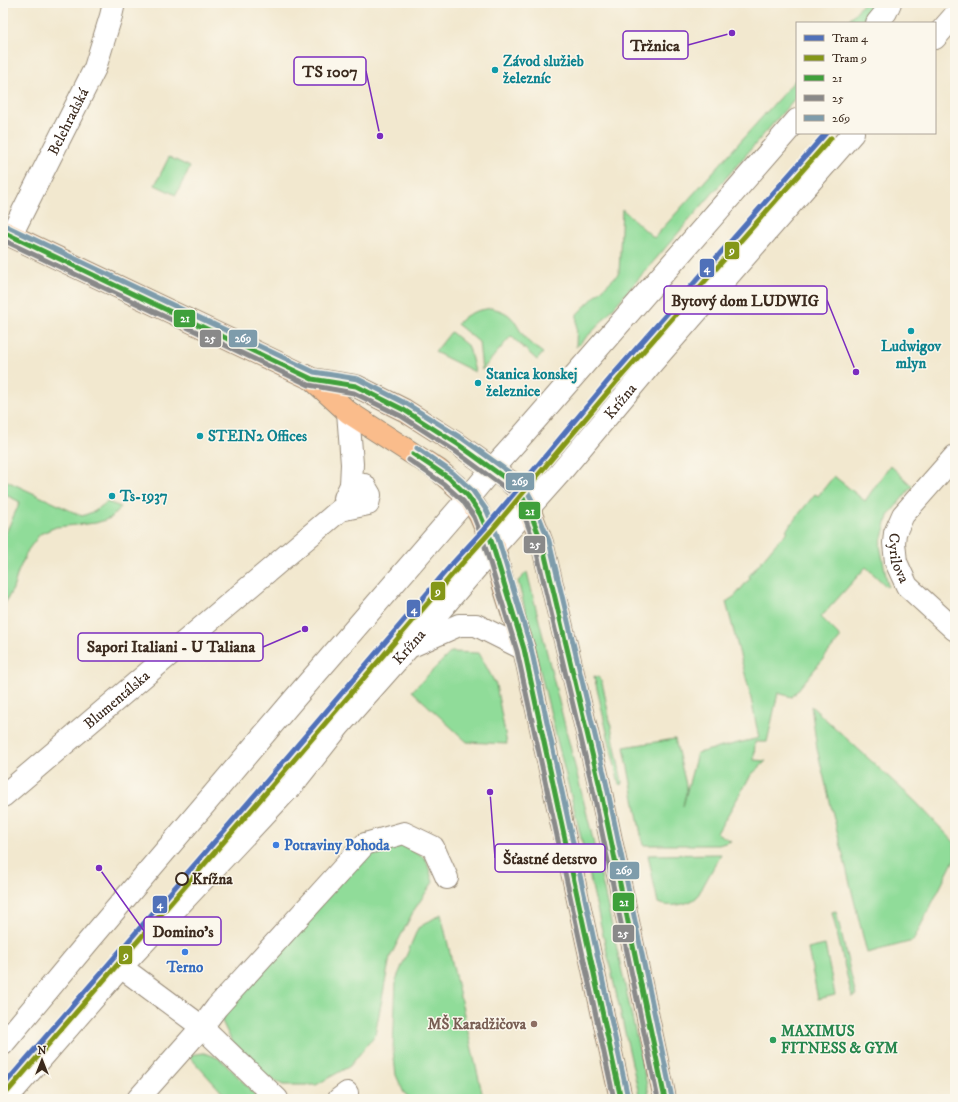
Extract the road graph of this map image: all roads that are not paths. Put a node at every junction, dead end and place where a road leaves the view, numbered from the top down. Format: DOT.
graph roads {
  1 [pos="114,3"];
  2 [pos="890,3"];
  3 [pos="955,15"];
  4 [pos="878,22"];
  5 [pos="936,37"];
  6 [pos="796,121"];
  7 [pos="852,134"];
  8 [pos="7,233"];
  9 [pos="312,379"];
  10 [pos="348,412"];
  11 [pos="955,456"];
  12 [pos="492,469"];
  13 [pos="469,497"];
  14 [pos="529,509"];
  15 [pos="494,547"];
  16 [pos="955,630"];
  17 [pos="409,647"];
  18 [pos="524,649"];
  19 [pos="3,796"];
  20 [pos="447,878"];
  21 [pos="121,967"];
  22 [pos="202,1027"];
  23 [pos="3,1044"];
  24 [pos="6,1099"];
  25 [pos="138,1099"];
  26 [pos="277,1099"];
  27 [pos="621,1099"];
  28 [pos="665,1099"];
  1 -- 8 [label="street, Belehradská"];
  2 -- 4 [label="street"];
  3 -- 5 [label="street"];
  6 -- 12 [label="street"];
  7 -- 14 [label="street, Krížna"];
  8 -- 9 [label="main road"];
  9 -- 10 [label="main road"];
  9 -- 12 [label="main road"];
  10 -- 13 [label="main road"];
  10 -- 19 [label="street, Blumentálska"];
  11 -- 16 [label="street, Cyrilova"];
  12 -- 13 [label="street"];
  12 -- 14 [label="main road"];
  13 -- 15 [label="main road"];
  13 -- 23 [label="street"];
  14 -- 15 [label="street, Krížna"];
  14 -- 28 [label="main road"];
  15 -- 17 [label="street, Krížna"];
  15 -- 18 [label="main road"];
  17 -- 18 [label="street"];
  17 -- 21 [label="street, Krížna"];
  18 -- 27 [label="main road"];
  20 -- 22 [label="street"];
  21 -- 22 [label="street"];
  21 -- 24 [label="street, Krížna"];
  22 -- 25 [label="street"];
  22 -- 26 [label="street"];
}
